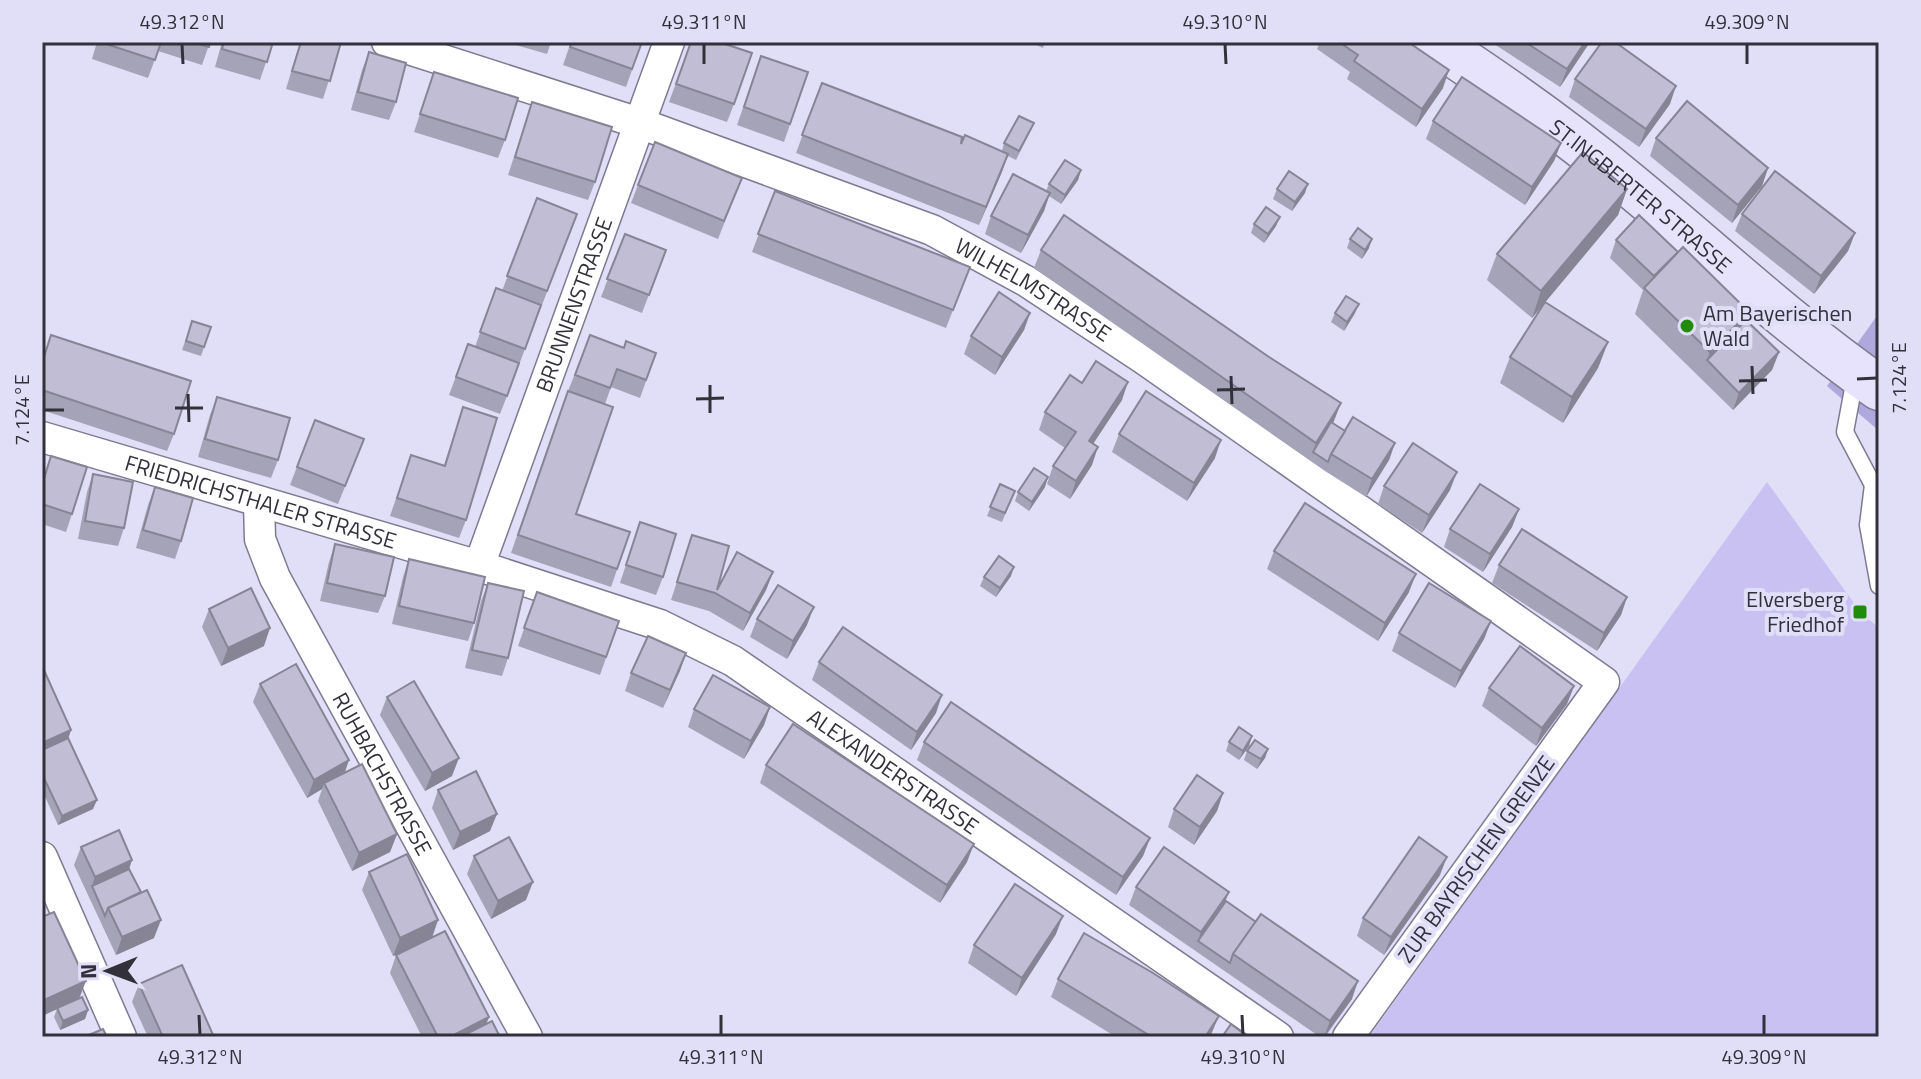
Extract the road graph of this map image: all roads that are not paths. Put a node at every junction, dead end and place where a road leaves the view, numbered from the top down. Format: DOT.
graph roads {
  1 [pos="387,42"];
  2 [pos="669,42"];
  3 [pos="1434,42"];
  4 [pos="639,123"];
  5 [pos="1871,382"];
  6 [pos="42,437"];
  7 [pos="1876,487"];
  8 [pos="259,502"];
  9 [pos="479,566"];
  10 [pos="1879,586"];
  11 [pos="1604,682"];
  12 [pos="42,857"];
  13 [pos="121,1037"];
  14 [pos="527,1037"];
  15 [pos="1278,1037"];
  16 [pos="1348,1037"];
  1 -- 4 [label="street, WILHELMSTRASSE"];
  2 -- 4 [label="street, BRUNNENSTRASSE"];
  3 -- 5 [label="main road, ST.INGBERTER STRASSE"];
  4 -- 9 [label="street, BRUNNENSTRASSE"];
  4 -- 11 [label="street, WILHELMSTRASSE"];
  5 -- 7 [label="lane"];
  6 -- 8 [label="street, FRIEDRICHSTHALER STRASSE"];
  7 -- 10 [label="lane"];
  8 -- 9 [label="street, FRIEDRICHSTHALER STRASSE"];
  8 -- 14 [label="street, RUHBACHSTRASSE"];
  9 -- 15 [label="street, ALEXANDERSTRASSE"];
  11 -- 16 [label="street, ZUR BAYRISCHEN GRENZE"];
  12 -- 13 [label="street"];
}
